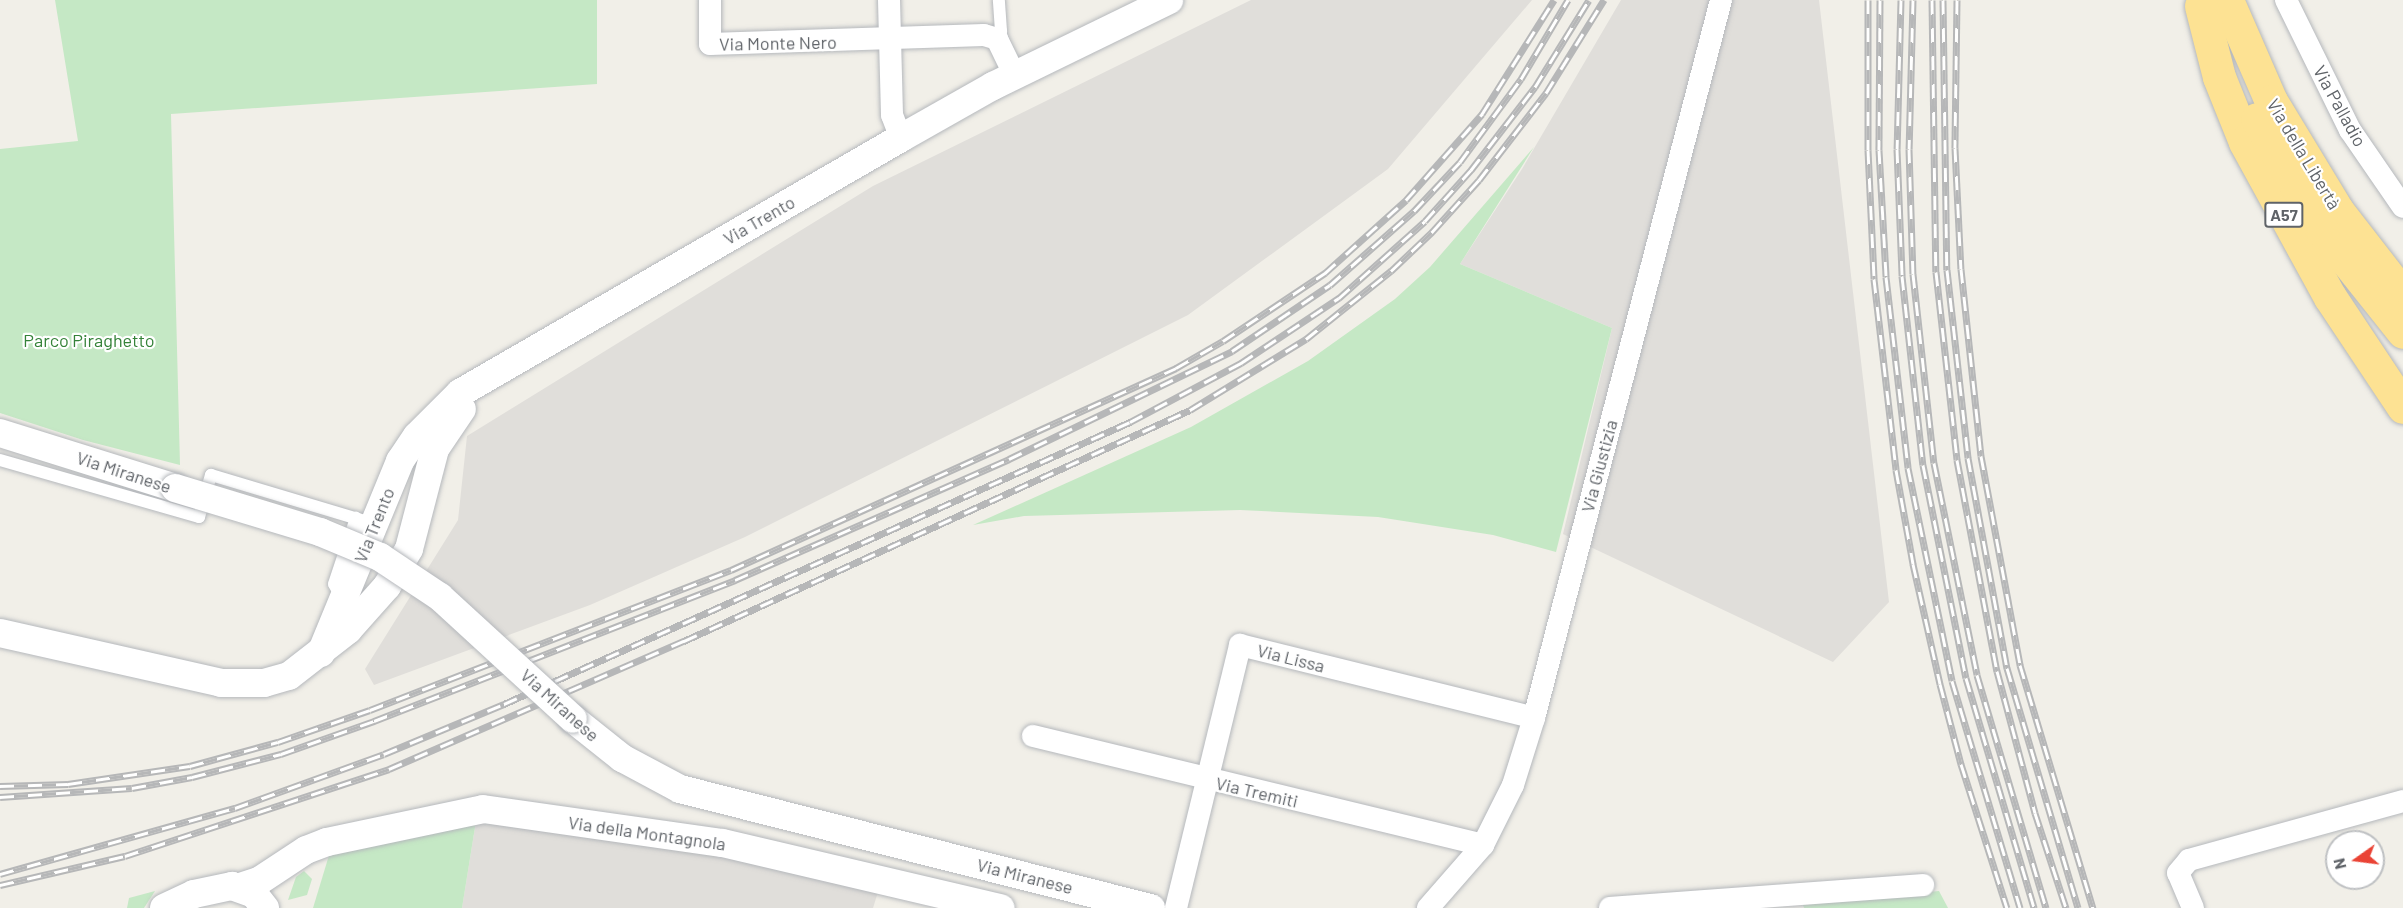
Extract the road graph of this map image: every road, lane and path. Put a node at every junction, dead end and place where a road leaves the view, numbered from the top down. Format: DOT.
graph roads {
  1 [pos="710,0"];
  2 [pos="890,0"];
  3 [pos="999,0"];
  4 [pos="1169,0"];
  5 [pos="1721,0"];
  6 [pos="2286,0"];
  7 [pos="2209,2"];
  8 [pos="997,39"];
  9 [pos="890,40"];
  10 [pos="1015,76"];
  11 [pos="901,138"];
  12 [pos="2403,207"];
  13 [pos="2403,295"];
  14 [pos="2403,332"];
  15 [pos="504,368"];
  16 [pos="2403,407"];
  17 [pos="0,433"];
  18 [pos="0,460"];
  19 [pos="365,521"];
  20 [pos="0,633"];
  21 [pos="321,653"];
  22 [pos="1534,718"];
  23 [pos="1033,736"];
  24 [pos="1204,780"];
  25 [pos="2403,801"];
  26 [pos="1483,845"];
  27 [pos="295,857"];
  28 [pos="1923,885"];
  29 [pos="240,887"];
  30 [pos="1436,906"];
  31 [pos="165,907"];
  32 [pos="265,908"];
  33 [pos="274,908"];
  34 [pos="1000,908"];
  35 [pos="1151,908"];
  36 [pos="1176,908"];
  37 [pos="1610,908"];
  38 [pos="2193,908"];
  1 -- 9 [label="street, Via Monte Nero"];
  2 -- 9 [label="street"];
  3 -- 8 [label="lane"];
  4 -- 10 [label="street, Via Trento"];
  5 -- 22 [label="street, Via Giustizia"];
  6 -- 12 [label="street, Via Palladio"];
  7 -- 13 [label="highway, Via della Libertà"];
  7 -- 14 [label="highway"];
  7 -- 16 [label="highway, A57"];
  8 -- 9 [label="street"];
  8 -- 10 [label="street"];
  9 -- 11 [label="street"];
  10 -- 11 [label="street, Via Trento"];
  11 -- 15 [label="street, Via Trento"];
  15 -- 19 [label="street, Via Trento"];
  15 -- 21 [label="street, Via Trento"];
  17 -- 35 [label="street, Via Miranese, bridge"];
  18 -- 19 [label="lane"];
  19 -- 21 [label="street, Via Trento"];
  20 -- 21 [label="street, Via Trento"];
  22 -- 24 [label="street, Via Lissa"];
  22 -- 26 [label="street, Via Giustizia"];
  23 -- 24 [label="street, Via Tremiti"];
  24 -- 26 [label="street, Via Tremiti"];
  24 -- 36 [label="street, Via Lissa"];
  25 -- 38 [label="street"];
  26 -- 30 [label="street, Via Giustizia"];
  27 -- 29 [label="street, Via della Montagnola"];
  27 -- 33 [label="street"];
  27 -- 34 [label="street, Via della Montagnola"];
  28 -- 37 [label="street"];
  29 -- 31 [label="street, Via della Montagnola"];
  29 -- 32 [label="street"];
}
